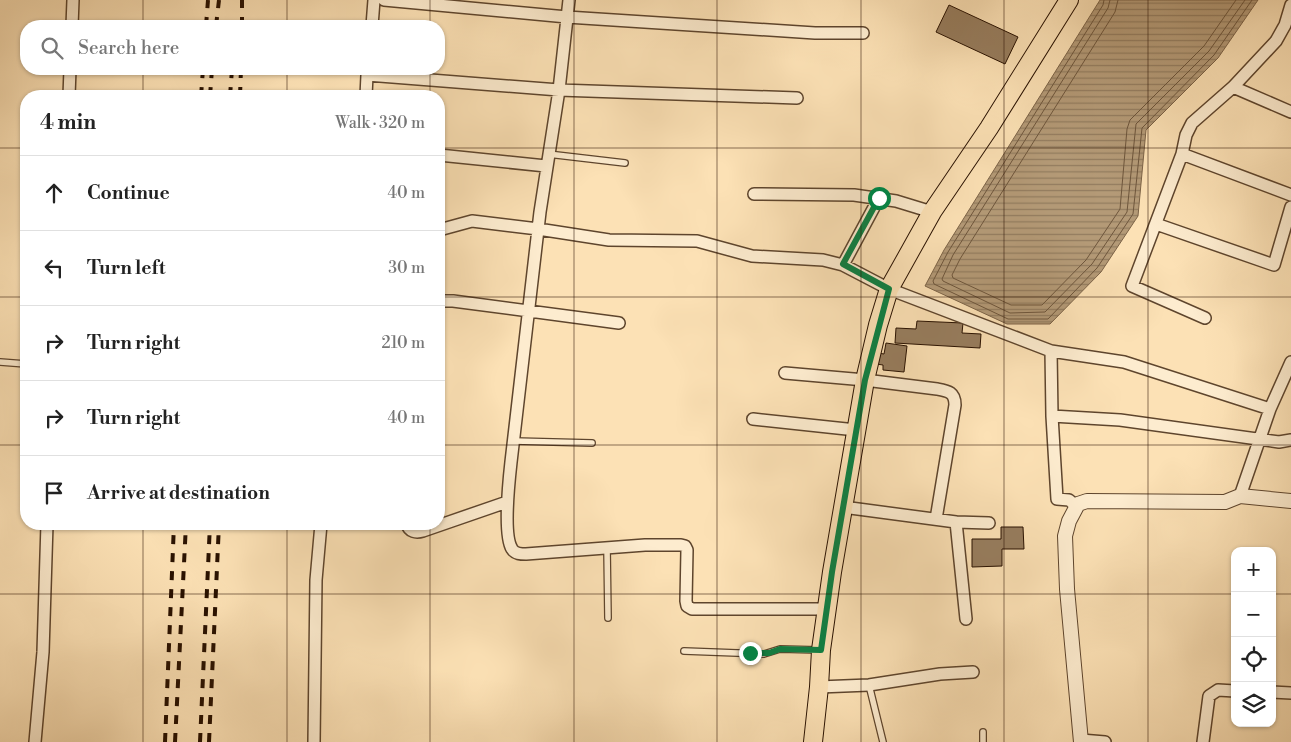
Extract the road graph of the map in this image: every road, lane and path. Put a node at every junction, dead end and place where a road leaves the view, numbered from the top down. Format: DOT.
graph roads {
  1 [pos="74,0"];
  2 [pos="374,0"];
  3 [pos="384,0"];
  4 [pos="569,0"];
  5 [pos="1069,0"];
  6 [pos="1291,5"];
  7 [pos="567,17"];
  8 [pos="72,20"];
  9 [pos="372,20"];
  10 [pos="863,33"];
  11 [pos="70,75"];
  12 [pos="367,75"];
  13 [pos="399,75"];
  14 [pos="1233,87"];
  15 [pos="69,90"];
  16 [pos="366,90"];
  17 [pos="559,90"];
  18 [pos="796,98"];
  19 [pos="1291,112"];
  20 [pos="548,154"];
  21 [pos="1182,154"];
  22 [pos="445,156"];
  23 [pos="625,163"];
  24 [pos="546,166"];
  25 [pos="754,194"];
  26 [pos="1291,195"];
  27 [pos="879,198"];
  28 [pos="1291,207"];
  29 [pos="932,212"];
  30 [pos="1156,224"];
  31 [pos="445,228"];
  32 [pos="538,229"];
  33 [pos="843,264"];
  34 [pos="889,289"];
  35 [pos="445,301"];
  36 [pos="529,312"];
  37 [pos="1205,318"];
  38 [pos="619,323"];
  39 [pos="1051,351"];
  40 [pos="0,362"];
  41 [pos="1291,362"];
  42 [pos="20,364"];
  43 [pos="785,373"];
  44 [pos="865,380"];
  45 [pos="1270,409"];
  46 [pos="1052,416"];
  47 [pos="753,419"];
  48 [pos="856,430"];
  49 [pos="1260,439"];
  50 [pos="1291,440"];
  51 [pos="514,442"];
  52 [pos="592,443"];
  53 [pos="1240,496"];
  54 [pos="1291,501"];
  55 [pos="507,502"];
  56 [pos="1076,506"];
  57 [pos="843,507"];
  58 [pos="936,519"];
  59 [pos="956,522"];
  60 [pos="988,523"];
  61 [pos="445,524"];
  62 [pos="47,530"];
  63 [pos="320,530"];
  64 [pos="411,530"];
  65 [pos="428,530"];
  66 [pos="606,548"];
  67 [pos="827,609"];
  68 [pos="608,618"];
  69 [pos="966,619"];
  70 [pos="821,650"];
  71 [pos="684,651"];
  72 [pos="973,672"];
  73 [pos="869,685"];
  74 [pos="819,687"];
  75 [pos="1231,691"];
  76 [pos="1276,692"];
  77 [pos="1291,694"];
  78 [pos="984,732"];
  79 [pos="1081,741"];
  80 [pos="34,742"];
  81 [pos="314,742"];
  82 [pos="813,742"];
  83 [pos="883,742"];
  84 [pos="984,742"];
  85 [pos="1105,742"];
  86 [pos="1203,742"];
  1 -- 8 [label="street"];
  2 -- 9 [label="street"];
  3 -- 7 [label="street"];
  4 -- 7 [label="street"];
  5 -- 29 [label="main road"];
  6 -- 14 [label="street"];
  7 -- 10 [label="street"];
  7 -- 17 [label="street"];
  11 -- 15 [label="street"];
  12 -- 16 [label="street"];
  13 -- 17 [label="street"];
  14 -- 19 [label="street"];
  14 -- 21 [label="street"];
  17 -- 18 [label="street"];
  17 -- 20 [label="street"];
  20 -- 23 [label="lane"];
  20 -- 24 [label="street"];
  21 -- 26 [label="street"];
  21 -- 30 [label="street"];
  22 -- 24 [label="street"];
  24 -- 32 [label="street"];
  25 -- 27 [label="street"];
  27 -- 29 [label="street"];
  27 -- 33 [label="street"];
  28 -- 30 [label="street"];
  29 -- 34 [label="main road"];
  30 -- 37 [label="street"];
  31 -- 32 [label="street"];
  32 -- 33 [label="street"];
  32 -- 36 [label="street"];
  33 -- 34 [label="street"];
  34 -- 39 [label="street"];
  34 -- 44 [label="main road"];
  35 -- 36 [label="street"];
  36 -- 38 [label="street"];
  36 -- 51 [label="street"];
  39 -- 45 [label="street"];
  39 -- 46 [label="street"];
  40 -- 42 [label="lane"];
  41 -- 45 [label="street"];
  43 -- 44 [label="street"];
  44 -- 48 [label="main road"];
  44 -- 58 [label="street"];
  45 -- 49 [label="street"];
  46 -- 49 [label="street"];
  46 -- 56 [label="street"];
  47 -- 48 [label="street"];
  48 -- 57 [label="main road"];
  49 -- 50 [label="street"];
  49 -- 53 [label="street"];
  51 -- 52 [label="lane"];
  51 -- 55 [label="street"];
  53 -- 54 [label="street"];
  53 -- 56 [label="street"];
  55 -- 61 [label="street"];
  55 -- 66 [label="street"];
  56 -- 79 [label="street"];
  57 -- 58 [label="street"];
  57 -- 67 [label="main road"];
  58 -- 59 [label="street"];
  59 -- 60 [label="street"];
  59 -- 69 [label="street"];
  62 -- 80 [label="street"];
  63 -- 81 [label="street"];
  64 -- 65 [label="street"];
  66 -- 67 [label="street"];
  66 -- 68 [label="lane"];
  67 -- 70 [label="main road"];
  70 -- 71 [label="lane"];
  70 -- 74 [label="main road"];
  72 -- 73 [label="street"];
  73 -- 74 [label="street"];
  73 -- 83 [label="lane"];
  74 -- 82 [label="main road"];
  75 -- 86 [label="street"];
  76 -- 77 [label="street"];
  78 -- 84 [label="lane"];
  79 -- 85 [label="street"];
}
